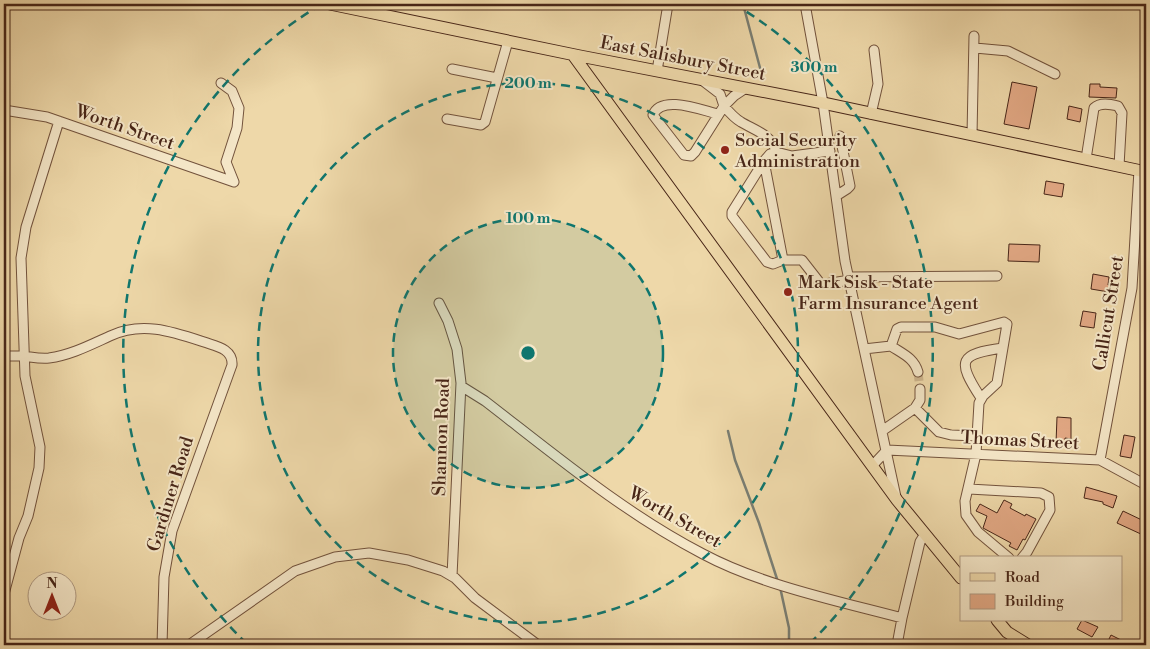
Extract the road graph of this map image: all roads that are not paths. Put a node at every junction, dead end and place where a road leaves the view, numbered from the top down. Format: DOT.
graph roads {
  1 [pos="330,4"];
  2 [pos="668,4"];
  3 [pos="805,4"];
  4 [pos="974,36"];
  5 [pos="508,41"];
  6 [pos="975,48"];
  7 [pos="874,50"];
  8 [pos="573,55"];
  9 [pos="452,69"];
  10 [pos="656,71"];
  11 [pos="1055,74"];
  12 [pos="498,78"];
  13 [pos="701,80"];
  14 [pos="221,83"];
  15 [pos="746,88"];
  16 [pos="823,103"];
  17 [pos="724,106"];
  18 [pos="4,110"];
  19 [pos="718,114"];
  20 [pos="871,114"];
  21 [pos="447,119"];
  22 [pos="59,121"];
  23 [pos="972,135"];
  24 [pos="840,136"];
  25 [pos="776,152"];
  26 [pos="830,152"];
  27 [pos="1086,159"];
  28 [pos="764,161"];
  29 [pos="1119,166"];
  30 [pos="1143,171"];
  31 [pos="836,196"];
  32 [pos="782,260"];
  33 [pos="997,276"];
  34 [pos="849,278"];
  35 [pos="439,303"];
  36 [pos="891,346"];
  37 [pos="864,348"];
  38 [pos="1004,348"];
  39 [pos="4,356"];
  40 [pos="24,356"];
  41 [pos="918,372"];
  42 [pos="461,386"];
  43 [pos="920,389"];
  44 [pos="981,398"];
  45 [pos="915,408"];
  46 [pos="882,431"];
  47 [pos="977,436"];
  48 [pos="887,450"];
  49 [pos="976,454"];
  50 [pos="1100,460"];
  51 [pos="872,466"];
  52 [pos="1146,485"];
  53 [pos="969,489"];
  54 [pos="896,500"];
  55 [pos="925,534"];
  56 [pos="1007,556"];
  57 [pos="1024,556"];
  58 [pos="452,576"];
  59 [pos="960,577"];
  60 [pos="4,594"];
  61 [pos="902,618"];
  62 [pos="999,622"];
  63 [pos="162,645"];
  64 [pos="189,645"];
  65 [pos="538,645"];
  66 [pos="897,645"];
  67 [pos="1028,645"];
  1 -- 5 [label="main road, East Salisbury Street"];
  2 -- 10 [label="street"];
  3 -- 16 [label="street"];
  4 -- 6 [label="street"];
  5 -- 8 [label="main road, East Salisbury Street"];
  5 -- 12 [label="street"];
  6 -- 11 [label="street"];
  6 -- 23 [label="street"];
  7 -- 20 [label="street"];
  8 -- 10 [label="main road, East Salisbury Street"];
  8 -- 51 [label="main road"];
  9 -- 12 [label="street"];
  10 -- 13 [label="main road, East Salisbury Street"];
  12 -- 21 [label="street"];
  13 -- 15 [label="main road, East Salisbury Street"];
  13 -- 17 [label="street"];
  14 -- 22 [label="street, Worth Street"];
  15 -- 16 [label="main road, East Salisbury Street"];
  15 -- 17 [label="street"];
  16 -- 20 [label="main road, East Salisbury Street"];
  16 -- 26 [label="street"];
  17 -- 19 [label="street"];
  17 -- 25 [label="street"];
  18 -- 22 [label="street, Worth Street"];
  19 -- 19 [label="street"];
  20 -- 23 [label="main road, East Salisbury Street"];
  22 -- 40 [label="street"];
  23 -- 27 [label="main road, East Salisbury Street"];
  24 -- 31 [label="street"];
  25 -- 26 [label="street"];
  25 -- 28 [label="street"];
  26 -- 31 [label="street"];
  27 -- 29 [label="main road, East Salisbury Street"];
  27 -- 29 [label="street"];
  28 -- 32 [label="street"];
  28 -- 32 [label="street"];
  29 -- 30 [label="main road, East Salisbury Street"];
  30 -- 50 [label="street, Callicut Street"];
  31 -- 34 [label="street"];
  32 -- 34 [label="street"];
  33 -- 34 [label="street"];
  34 -- 37 [label="street"];
  35 -- 42 [label="street, Shannon Road"];
  36 -- 37 [label="street"];
  36 -- 38 [label="street"];
  36 -- 41 [label="street"];
  37 -- 46 [label="street"];
  38 -- 44 [label="street"];
  38 -- 44 [label="street"];
  39 -- 40 [label="street"];
  40 -- 60 [label="street"];
  40 -- 63 [label="street, Gardiner Road"];
  42 -- 58 [label="street, Shannon Road"];
  42 -- 61 [label="street, Worth Street"];
  43 -- 45 [label="street"];
  44 -- 47 [label="street"];
  45 -- 46 [label="street"];
  45 -- 47 [label="street"];
  46 -- 48 [label="street"];
  47 -- 49 [label="street"];
  48 -- 49 [label="street, Thomas Street"];
  48 -- 51 [label="street"];
  48 -- 54 [label="street"];
  49 -- 50 [label="street, Thomas Street"];
  49 -- 53 [label="street"];
  50 -- 52 [label="street, Thomas Street"];
  51 -- 54 [label="main road"];
  53 -- 56 [label="street"];
  53 -- 57 [label="street"];
  54 -- 55 [label="main road"];
  55 -- 59 [label="main road"];
  55 -- 61 [label="street"];
  58 -- 64 [label="street"];
  58 -- 65 [label="street"];
  61 -- 66 [label="street"];
  62 -- 67 [label="main road"];
}
